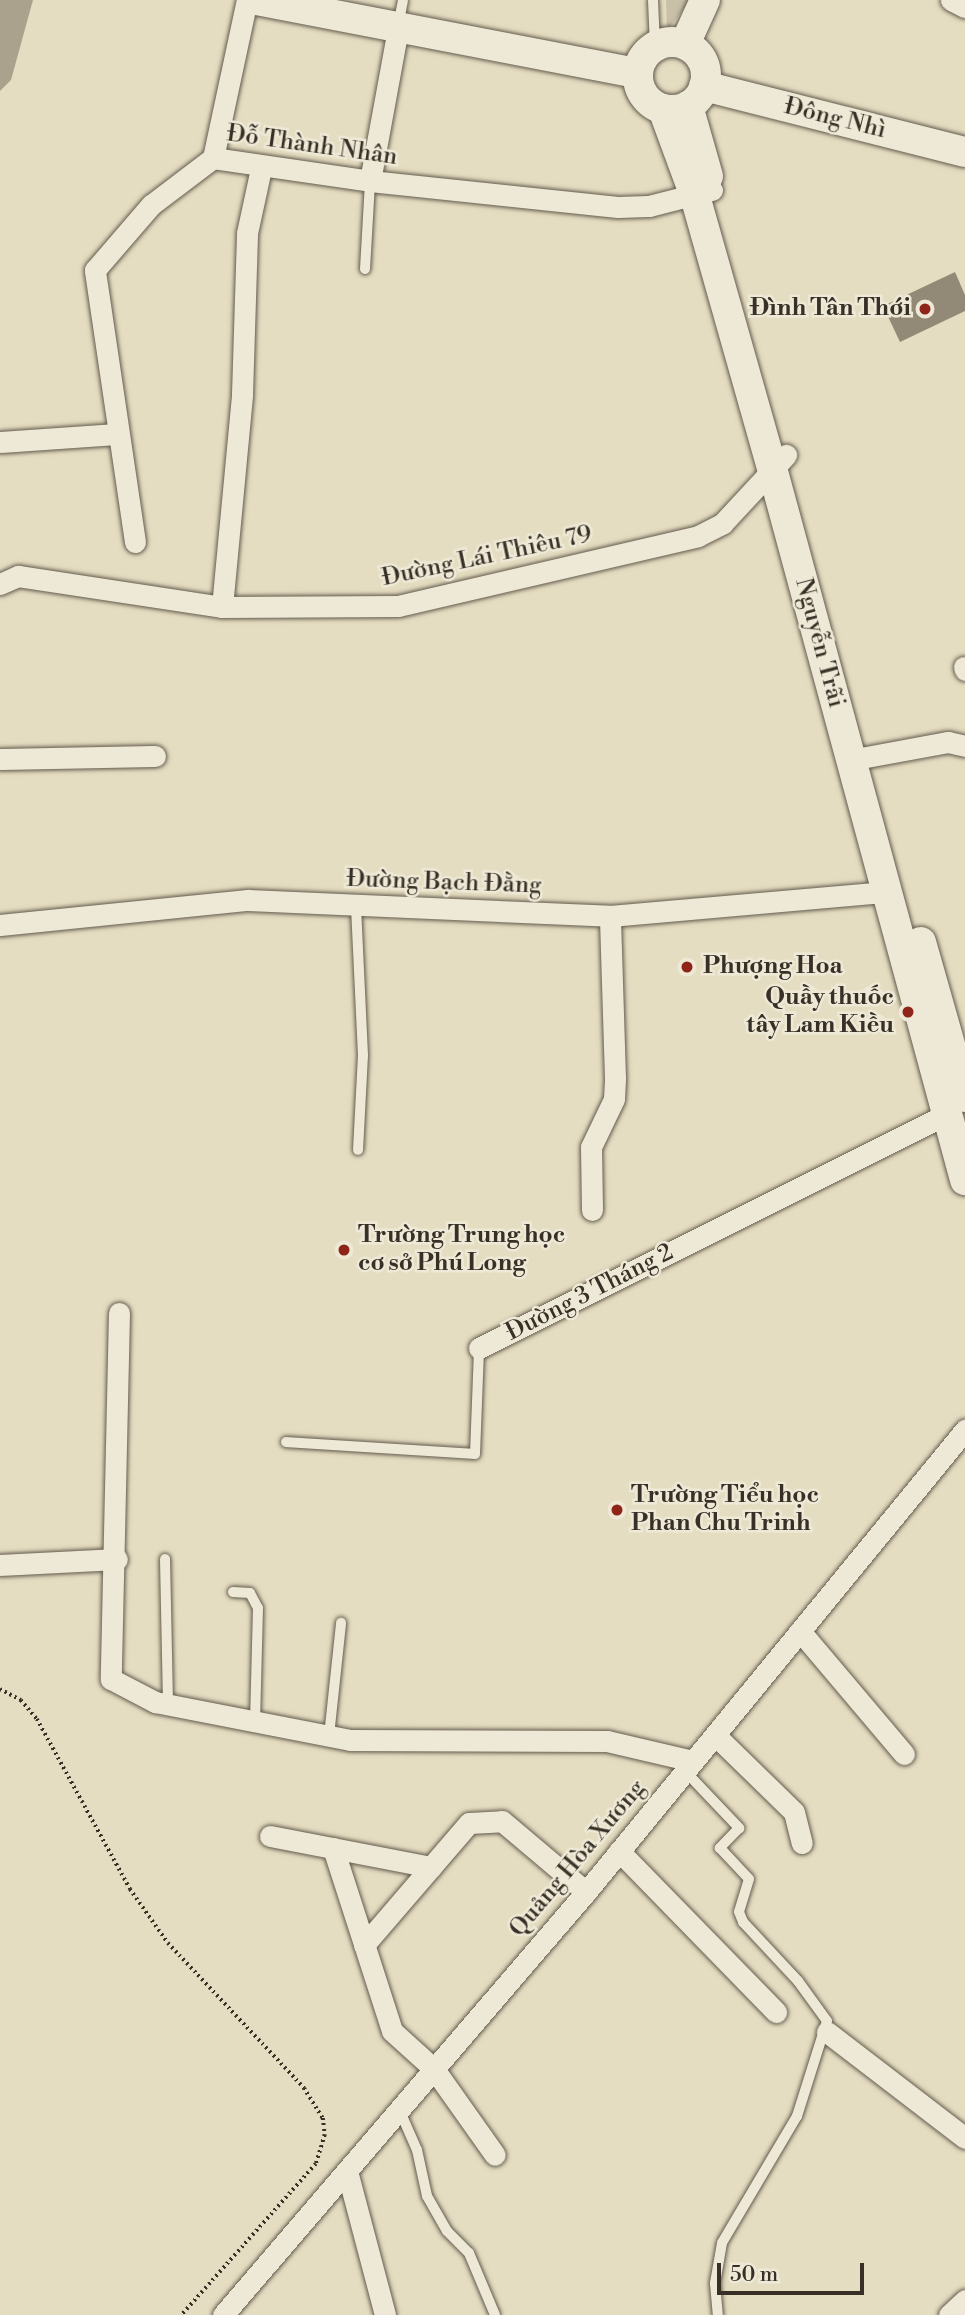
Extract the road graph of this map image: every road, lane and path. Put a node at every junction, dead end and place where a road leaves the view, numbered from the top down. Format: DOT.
graph roads {
  1 [pos="247,0"];
  2 [pos="257,0"];
  3 [pos="653,0"];
  4 [pos="705,0"];
  5 [pos="951,0"];
  6 [pos="965,7"];
  7 [pos="400,14"];
  8 [pos="685,44"];
  9 [pos="655,46"];
  10 [pos="637,73"];
  11 [pos="685,100"];
  12 [pos="965,152"];
  13 [pos="213,158"];
  14 [pos="261,168"];
  15 [pos="370,181"];
  16 [pos="704,193"];
  17 [pos="365,269"];
  18 [pos="117,434"];
  19 [pos="0,442"];
  20 [pos="779,462"];
  21 [pos="135,542"];
  22 [pos="2,580"];
  23 [pos="222,607"];
  24 [pos="0,746"];
  25 [pos="965,746"];
  26 [pos="155,756"];
  27 [pos="859,757"];
  28 [pos="0,759"];
  29 [pos="886,891"];
  30 [pos="356,907"];
  31 [pos="610,916"];
  32 [pos="0,925"];
  33 [pos="959,1107"];
  34 [pos="358,1150"];
  35 [pos="965,1180"];
  36 [pos="592,1210"];
  37 [pos="119,1313"];
  38 [pos="480,1348"];
  39 [pos="965,1430"];
  40 [pos="286,1442"];
  41 [pos="117,1559"];
  42 [pos="165,1559"];
  43 [pos="0,1565"];
  44 [pos="233,1592"];
  45 [pos="341,1623"];
  46 [pos="800,1631"];
  47 [pos="0,1689"];
  48 [pos="168,1704"];
  49 [pos="255,1721"];
  50 [pos="715,1735"];
  51 [pos="328,1736"];
  52 [pos="904,1754"];
  53 [pos="689,1766"];
  54 [pos="270,1836"];
  55 [pos="802,1843"];
  56 [pos="333,1848"];
  57 [pos="619,1851"];
  58 [pos="431,1867"];
  59 [pos="586,1892"];
  60 [pos="364,1945"];
  61 [pos="776,2012"];
  62 [pos="827,2032"];
  63 [pos="434,2068"];
  64 [pos="400,2109"];
  65 [pos="965,2138"];
  66 [pos="495,2154"];
  67 [pos="347,2171"];
  68 [pos="965,2300"];
  69 [pos="182,2315"];
  70 [pos="223,2315"];
  71 [pos="386,2315"];
  72 [pos="495,2315"];
  73 [pos="718,2315"];
  74 [pos="949,2315"];
  1 -- 13 [label="street"];
  2 -- 7 [label="main road"];
  3 -- 9 [label="lane"];
  4 -- 8 [label="main road"];
  5 -- 6 [label="street"];
  7 -- 10 [label="main road"];
  7 -- 15 [label="street"];
  8 -- 9 [label="main road"];
  8 -- 11 [label="main road"];
  9 -- 10 [label="main road"];
  10 -- 11 [label="main road"];
  11 -- 12 [label="main road, Đông Nhì"];
  11 -- 16 [label="main road, Nguyễn Trãi"];
  13 -- 14 [label="street, Đỗ Thành Nhân"];
  13 -- 18 [label="street, Đỗ Thành Nhân"];
  14 -- 15 [label="street, Đỗ Thành Nhân"];
  14 -- 23 [label="street"];
  15 -- 16 [label="street, Đỗ Thành Nhân"];
  15 -- 17 [label="lane"];
  16 -- 20 [label="main road, Nguyễn Trãi"];
  18 -- 19 [label="street"];
  18 -- 21 [label="street, Đỗ Thành Nhân"];
  20 -- 23 [label="street, Đường Lái Thiêu 79"];
  20 -- 27 [label="main road, Nguyễn Trãi"];
  22 -- 23 [label="street, Đường Lái Thiêu 79"];
  24 -- 28 [label="street"];
  25 -- 27 [label="street"];
  26 -- 28 [label="street"];
  27 -- 29 [label="main road, Nguyễn Trãi"];
  27 -- 33 [label="main road, Nguyễn Trãi"];
  29 -- 31 [label="street, Đường Bạch Đằng"];
  29 -- 33 [label="main road, Nguyễn Trãi"];
  30 -- 31 [label="street, Đường Bạch Đằng"];
  30 -- 32 [label="street, Đường Bạch Đằng"];
  30 -- 34 [label="lane"];
  31 -- 36 [label="street"];
  33 -- 35 [label="main road, Nguyễn Trãi"];
  33 -- 38 [label="street, Đường 3 Tháng 2"];
  37 -- 41 [label="street"];
  38 -- 40 [label="lane, Đường 3 Tháng 2"];
  39 -- 46 [label="street, Quảng Hòa Xương"];
  41 -- 43 [label="street"];
  41 -- 48 [label="street"];
  42 -- 48 [label="lane"];
  44 -- 49 [label="lane"];
  45 -- 51 [label="lane"];
  46 -- 50 [label="street, Quảng Hòa Xương"];
  46 -- 52 [label="street"];
  47 -- 69 [label="path"];
  48 -- 49 [label="street"];
  49 -- 51 [label="street"];
  50 -- 53 [label="street, Quảng Hòa Xương"];
  50 -- 55 [label="street"];
  51 -- 53 [label="street"];
  53 -- 57 [label="street, Quảng Hòa Xương"];
  53 -- 62 [label="lane"];
  54 -- 56 [label="street"];
  56 -- 58 [label="street"];
  56 -- 60 [label="street"];
  57 -- 59 [label="street, Quảng Hòa Xương"];
  57 -- 61 [label="street"];
  58 -- 59 [label="street"];
  58 -- 60 [label="street"];
  59 -- 63 [label="street, Quảng Hòa Xương"];
  60 -- 63 [label="street"];
  62 -- 65 [label="street"];
  62 -- 73 [label="lane"];
  63 -- 64 [label="street, Quảng Hòa Xương"];
  63 -- 66 [label="street"];
  64 -- 67 [label="street, Quảng Hòa Xương"];
  64 -- 72 [label="lane"];
  67 -- 70 [label="street, Quảng Hòa Xương"];
  67 -- 71 [label="street"];
  68 -- 74 [label="street"];
}
